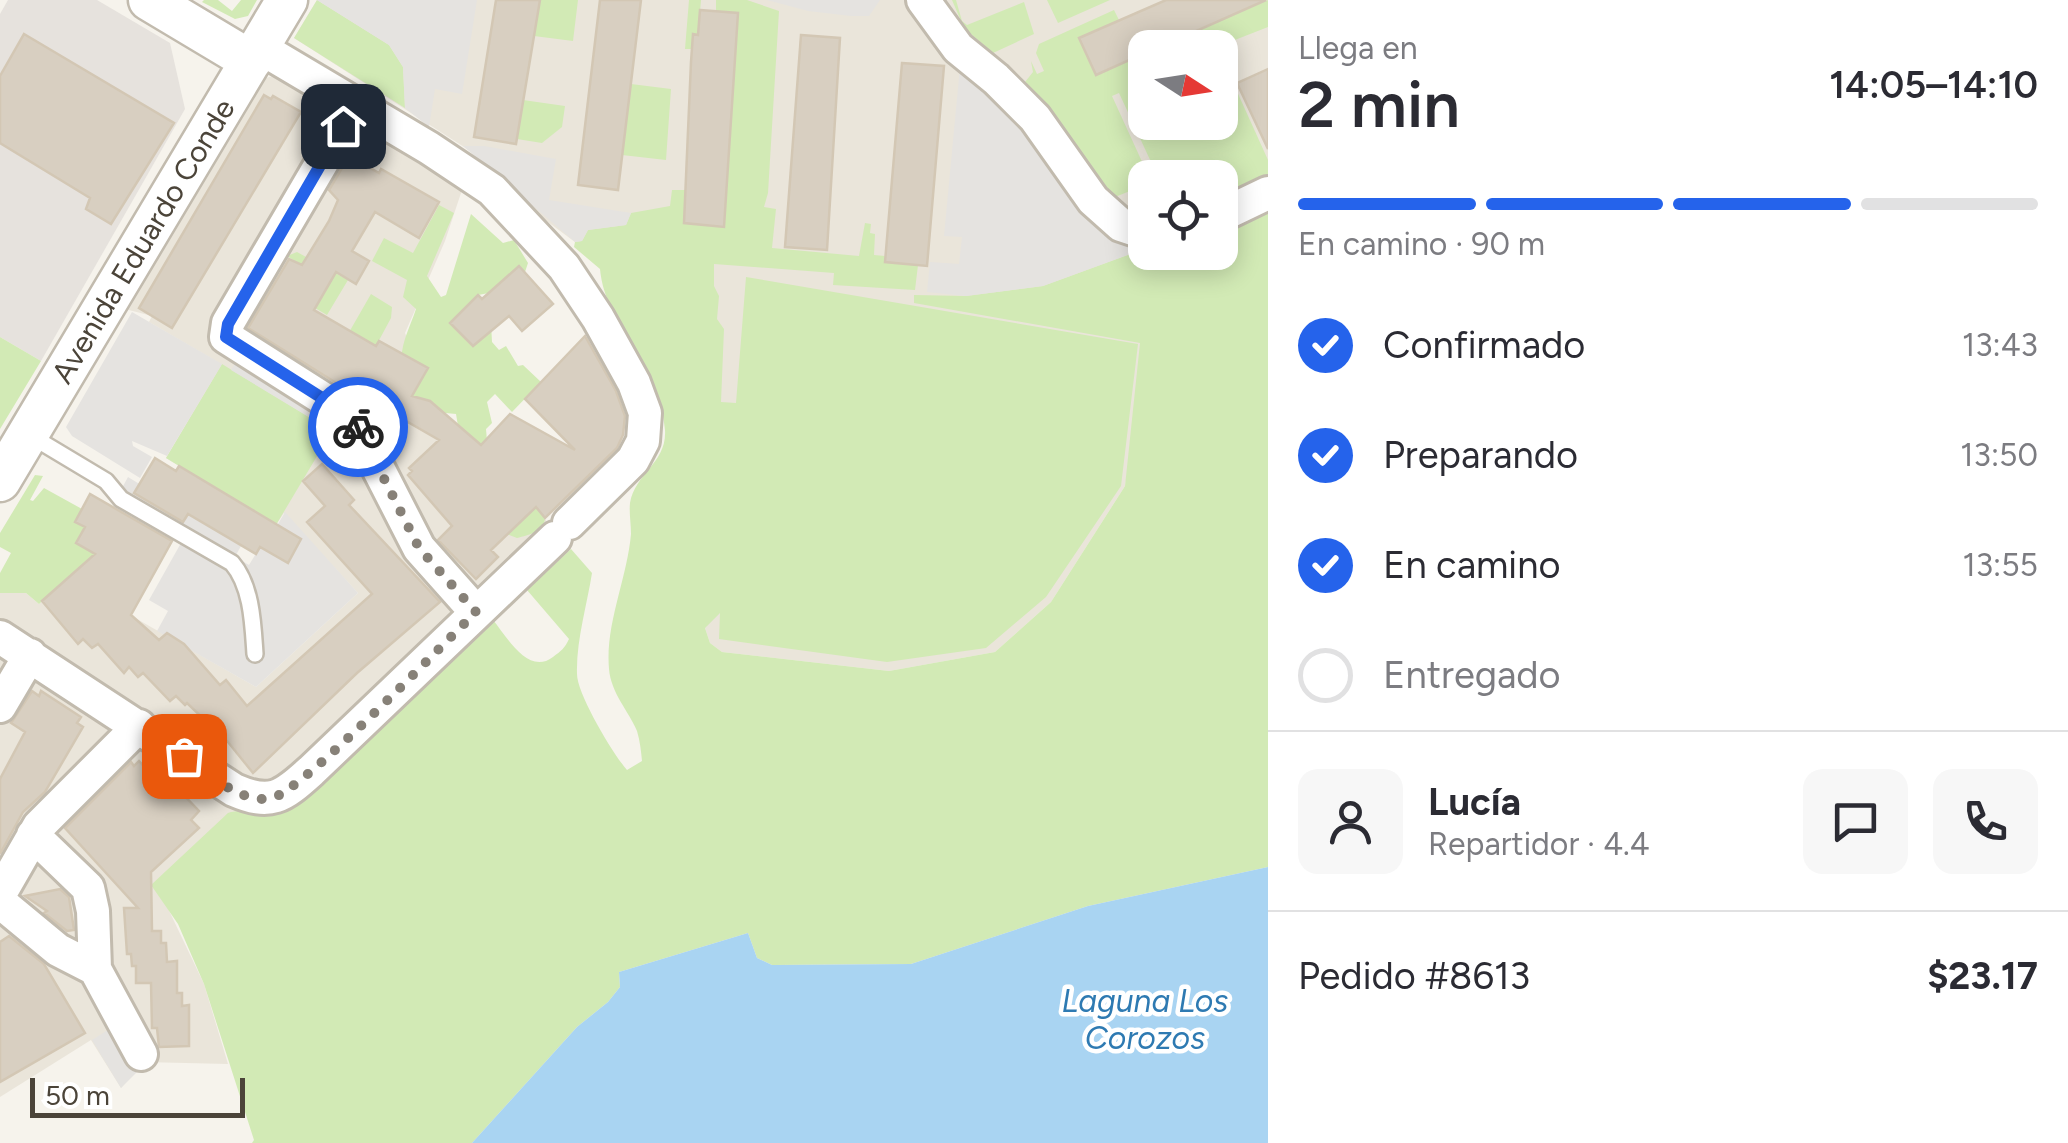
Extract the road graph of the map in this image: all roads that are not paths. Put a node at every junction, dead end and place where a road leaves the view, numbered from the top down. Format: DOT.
graph roads {
  1 [pos="149,0"];
  2 [pos="286,0"];
  3 [pos="923,0"];
  4 [pos="255,54"];
  5 [pos="355,106"];
  6 [pos="1268,193"];
  7 [pos="1238,207"];
  8 [pos="1128,228"];
  9 [pos="28,434"];
  10 [pos="0,481"];
  11 [pos="476,612"];
  12 [pos="0,637"];
  13 [pos="255,654"];
  14 [pos="30,655"];
  15 [pos="0,706"];
  16 [pos="139,726"];
  17 [pos="33,835"];
  18 [pos="0,894"];
  19 [pos="0,902"];
  20 [pos="94,970"];
  21 [pos="141,1054"];
  1 -- 4 [label="street"];
  2 -- 4 [label="street, Avenida Eduardo Conde"];
  3 -- 8 [label="street"];
  4 -- 5 [label="street"];
  4 -- 9 [label="street, Avenida Eduardo Conde"];
  5 -- 11 [label="street"];
  5 -- 11 [label="street"];
  6 -- 7 [label="street"];
  9 -- 10 [label="street, Avenida Eduardo Conde"];
  9 -- 13 [label="lane"];
  11 -- 16 [label="street"];
  12 -- 14 [label="street"];
  14 -- 15 [label="street"];
  14 -- 16 [label="street"];
  16 -- 17 [label="street"];
  17 -- 18 [label="street"];
  17 -- 20 [label="street"];
  19 -- 20 [label="street"];
  20 -- 21 [label="street"];
}
